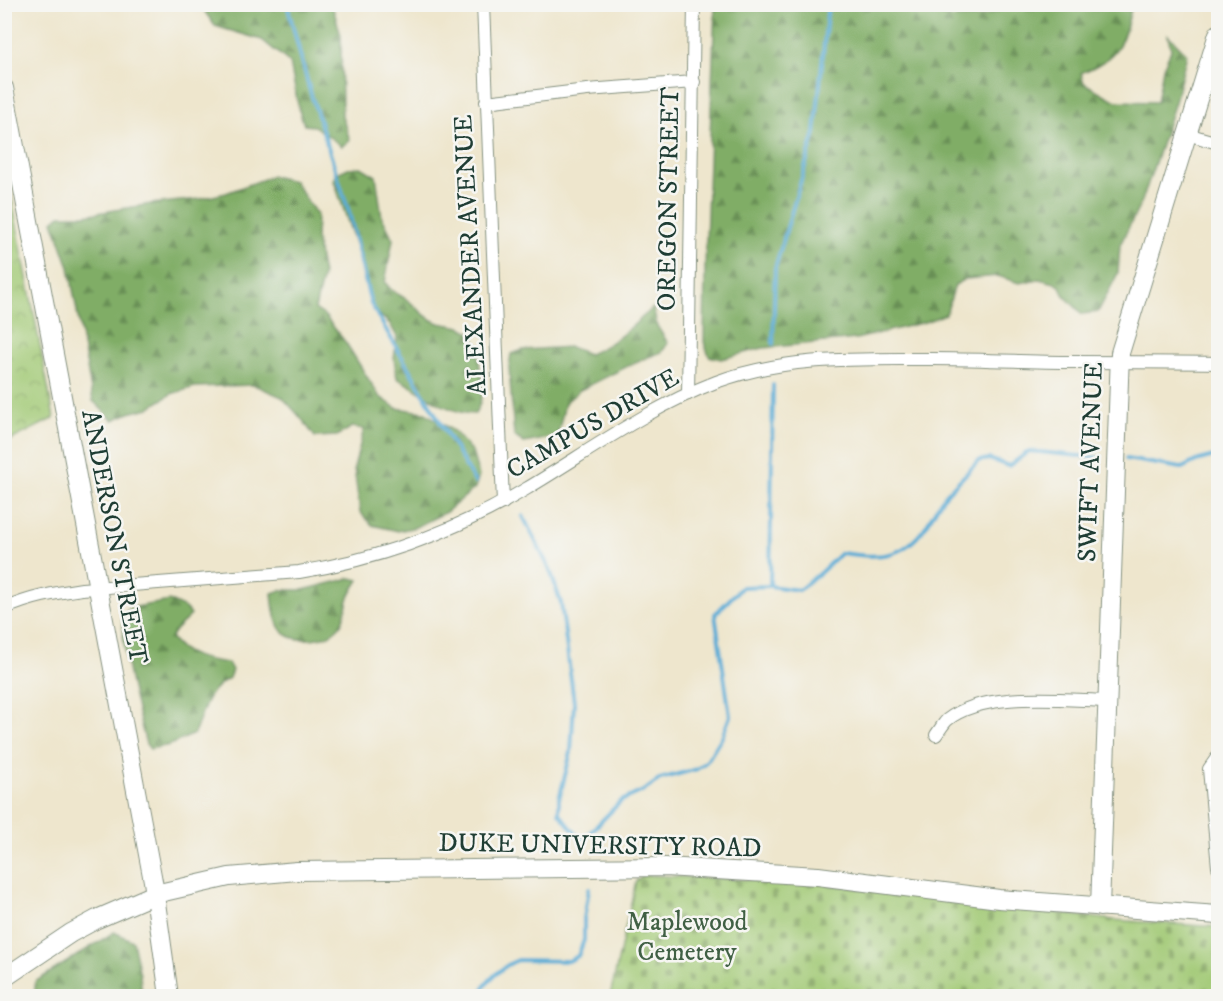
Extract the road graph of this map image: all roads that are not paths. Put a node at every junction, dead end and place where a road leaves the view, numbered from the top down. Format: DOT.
graph roads {
  1 [pos="483,4"];
  2 [pos="694,4"];
  3 [pos="1218,34"];
  4 [pos="694,82"];
  5 [pos="4,88"];
  6 [pos="486,102"];
  7 [pos="1187,134"];
  8 [pos="1218,143"];
  9 [pos="1119,362"];
  10 [pos="1218,363"];
  11 [pos="688,394"];
  12 [pos="502,502"];
  13 [pos="97,588"];
  14 [pos="4,609"];
  15 [pos="1108,701"];
  16 [pos="936,735"];
  17 [pos="1217,758"];
  18 [pos="1218,867"];
  19 [pos="155,894"];
  20 [pos="1100,907"];
  21 [pos="1218,915"];
  22 [pos="4,978"];
  23 [pos="169,996"];
  1 -- 6 [label="street, ALEXANDER AVENUE"];
  2 -- 4 [label="street, OREGON STREET"];
  3 -- 7 [label="street, SWIFT AVENUE"];
  4 -- 6 [label="street"];
  4 -- 11 [label="street, OREGON STREET"];
  5 -- 13 [label="street, ANDERSON STREET"];
  6 -- 12 [label="street, ALEXANDER AVENUE"];
  7 -- 8 [label="street"];
  7 -- 9 [label="street, SWIFT AVENUE"];
  9 -- 10 [label="street, CAMPUS DRIVE"];
  9 -- 11 [label="street, CAMPUS DRIVE"];
  9 -- 15 [label="street, SWIFT AVENUE"];
  11 -- 12 [label="street, CAMPUS DRIVE"];
  12 -- 13 [label="street, CAMPUS DRIVE"];
  13 -- 14 [label="street, CAMPUS DRIVE"];
  13 -- 19 [label="street, ANDERSON STREET"];
  15 -- 16 [label="street"];
  15 -- 20 [label="street, SWIFT AVENUE"];
  17 -- 18 [label="street"];
  19 -- 20 [label="street, DUKE UNIVERSITY ROAD"];
  19 -- 22 [label="street, DUKE UNIVERSITY ROAD"];
  19 -- 23 [label="street, ANDERSON STREET"];
  20 -- 21 [label="street, DUKE UNIVERSITY ROAD"];
}
